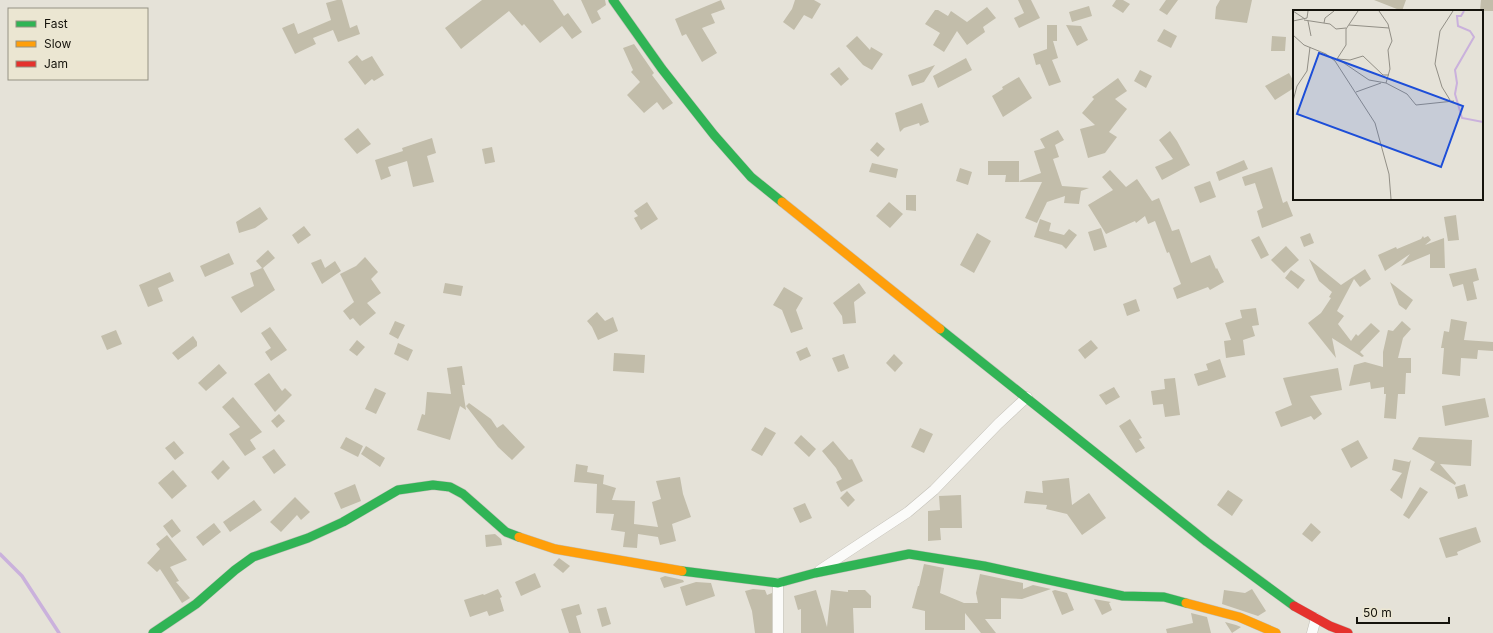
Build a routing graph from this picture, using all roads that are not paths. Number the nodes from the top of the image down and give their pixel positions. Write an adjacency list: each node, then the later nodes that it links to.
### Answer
1 (613, 0): 2 (street)
2 (1027, 397): 3 (street); 5 (street)
3 (815, 573): 4 (street); 8 (street)
4 (778, 584): 6 (street); 7 (street)
5 (1316, 618): 9 (street); 10 (street)
6 (153, 633)
7 (778, 633)
8 (1276, 633)
9 (1312, 633)
10 (1348, 633)

